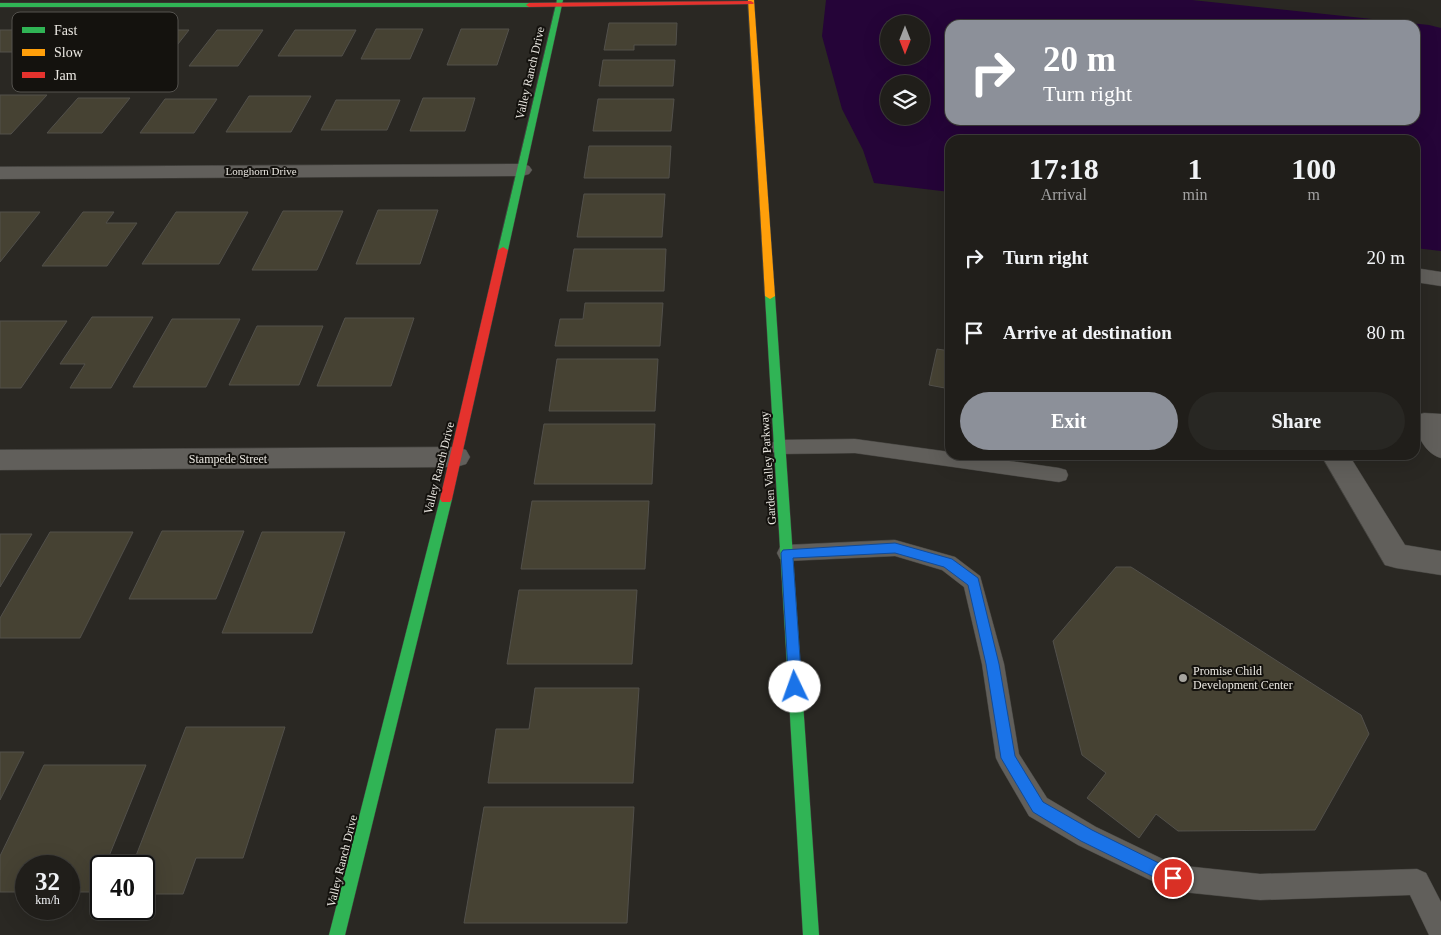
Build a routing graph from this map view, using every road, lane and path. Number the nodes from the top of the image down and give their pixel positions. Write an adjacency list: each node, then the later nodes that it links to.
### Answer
1 (751, 1): 3 (street); 10 (street, Garden Valley Parkway)
2 (209, 2): 3 (street); 4 (street)
3 (560, 2): 5 (street, Valley Ranch Drive)
4 (0, 5)
5 (522, 170): 6 (street, Longhorn Drive); 12 (street, Valley Ranch Drive)
6 (0, 173)
7 (1420, 276): 8 (street)
8 (1441, 279)
9 (1427, 422): 11 (street)
10 (780, 446): 13 (lane); 18 (street, Garden Valley Parkway)
11 (1441, 448)
12 (456, 457): 14 (street, Stampede Street); 21 (street, Valley Ranch Drive)
13 (945, 459)
14 (0, 460)
15 (953, 460): 17 (lane)
16 (1338, 460): 19 (street)
17 (1058, 475)
18 (787, 553): 20 (lane); 22 (street, Garden Valley Parkway)
19 (1441, 563)
20 (1441, 930)
21 (337, 935)
22 (811, 935)

